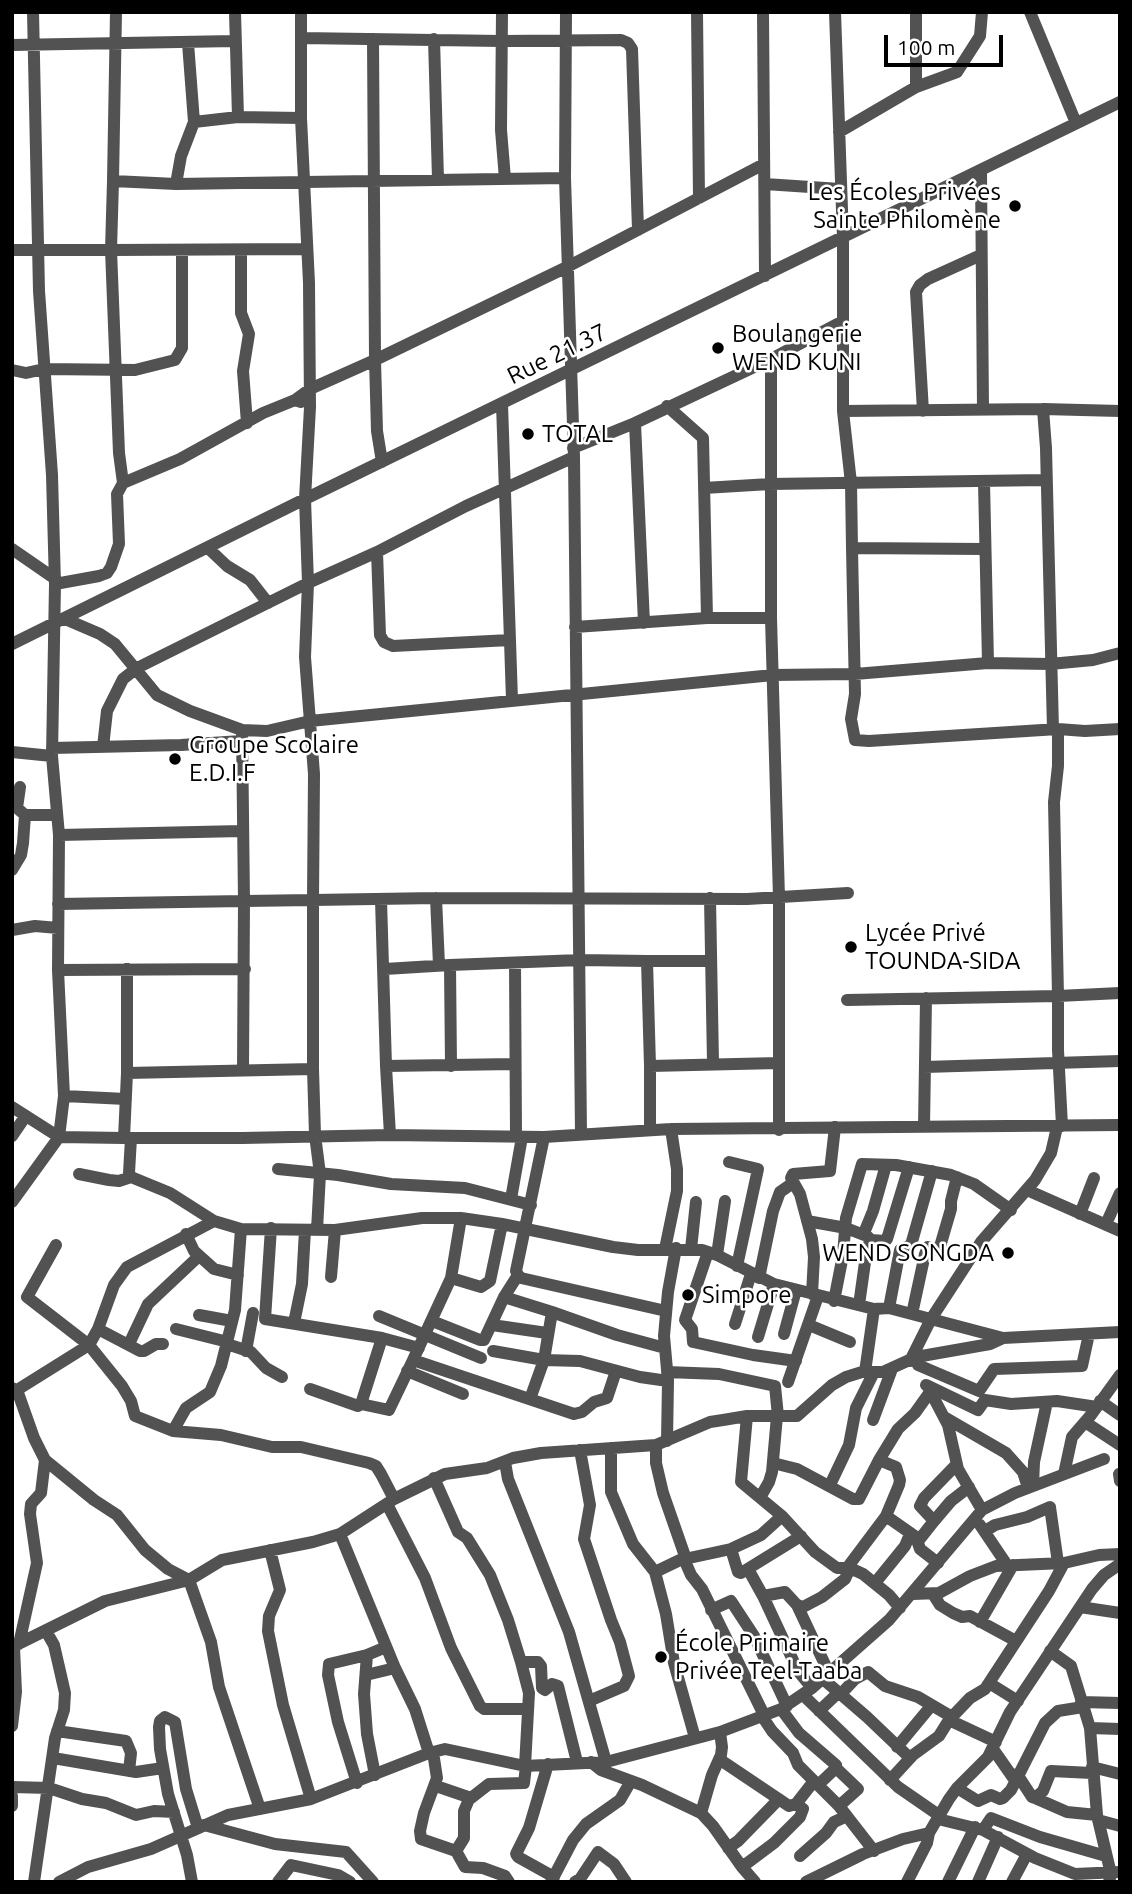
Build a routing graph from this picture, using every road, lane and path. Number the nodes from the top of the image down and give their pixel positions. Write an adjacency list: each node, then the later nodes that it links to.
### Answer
1 (33, 12): 20 (street)
2 (116, 12): 21 (street)
3 (235, 12): 16 (street)
4 (301, 12): 13 (street)
5 (502, 12): 17 (street)
6 (566, 12): 18 (street)
7 (697, 12): 41 (street)
8 (763, 12): 30 (street)
9 (835, 12): 29 (street)
10 (916, 12): 23 (street)
11 (982, 12): 23 (street)
12 (1030, 12): 28 (street)
13 (301, 38): 14 (street); 26 (street)
14 (373, 39): 15 (street); 35 (street)
15 (434, 39): 17 (street); 33 (street)
16 (236, 41): 19 (street); 25 (street)
17 (502, 41): 18 (street); 34 (street)
18 (566, 41): 32 (street); 42 (street)
19 (188, 43): 21 (street); 27 (street)
20 (33, 44): 21 (street); 22 (street); 44 (street)
21 (116, 44): 36 (street)
22 (12, 45)
23 (916, 88): 29 (street)
24 (1120, 102): 28 (street, Rue 21.37)
25 (238, 117): 26 (street); 27 (street)
26 (301, 118): 37 (street)
27 (194, 122): 38 (street)
28 (1076, 123): 31 (street, Rue 21.37)
29 (839, 132): 40 (street)
30 (764, 164): 39 (street); 41 (street)
31 (981, 170): 43 (street, Rue 21.37); 50 (street)
32 (565, 178): 34 (street); 51 (street)
33 (438, 179): 34 (street); 35 (street)
34 (505, 179)
35 (374, 180): 37 (street); 55 (street)
36 (113, 181): 38 (street); 47 (street)
37 (304, 181): 38 (street); 45 (street)
38 (176, 184)
39 (765, 184): 40 (street); 52 (street)
40 (840, 189): 43 (street)
41 (699, 198): 42 (street)
42 (638, 230): 51 (street)
43 (843, 238): 52 (street, Rue 21.37); 53 (street)
44 (38, 249): 46 (street); 47 (street); 57 (street)
45 (307, 249): 49 (street); 60 (street)
46 (12, 250)
47 (111, 250): 48 (street); 56 (street)
48 (182, 250): 49 (street); 56 (street)
49 (241, 250): 70 (street)
50 (981, 255): 66 (street); 68 (street)
51 (567, 267): 55 (street); 59 (street)
52 (765, 276): 59 (street, Rue 21.37)
53 (844, 321): 54 (street); 67 (street)
54 (771, 359): 63 (street); 78 (street)
55 (375, 360): 60 (street); 73 (street)
56 (115, 368): 57 (street); 76 (street)
57 (44, 369): 58 (street); 87 (street)
58 (12, 370)
59 (570, 370): 62 (street, Rue 21.37); 72 (street)
60 (310, 389): 61 (street); 64 (street)
61 (295, 400): 64 (street); 70 (street)
62 (502, 404): 73 (street, Rue 21.37); 79 (street)
63 (667, 406): 71 (street); 80 (street)
64 (310, 407): 81 (street)
65 (1043, 409): 66 (street); 69 (street); 74 (street)
66 (983, 410): 68 (street)
67 (843, 411): 68 (street); 77 (street)
68 (923, 411)
69 (1120, 411)
70 (247, 423): 76 (street)
71 (635, 423): 72 (street); 93 (street)
72 (573, 453): 79 (street); 94 (street)
73 (382, 462): 81 (street, Rue 21.37)
74 (1045, 480): 75 (street); 99 (street)
75 (984, 482): 77 (street); 85 (street)
76 (123, 483): 87 (street)
77 (850, 483): 78 (street); 83 (street)
78 (770, 484): 80 (street); 91 (street)
79 (505, 488): 86 (street); 95 (street)
80 (704, 488): 90 (street)
81 (305, 499): 82 (street, Rue 21.37); 88 (street)
82 (208, 548): 89 (street); 92 (street, Rue 21.37)
83 (852, 548): 85 (street); 101 (street)
84 (12, 549): 87 (street)
85 (984, 549): 98 (street)
86 (377, 552): 88 (street); 95 (street)
87 (54, 581): 92 (street)
88 (308, 583): 89 (street); 105 (street)
89 (268, 603): 100 (street)
90 (707, 618): 91 (street); 93 (street)
91 (771, 618): 102 (street)
92 (60, 622): 96 (street, Rue 21.37); 100 (street); 111 (street)
93 (644, 623): 94 (street)
94 (575, 627): 103 (street)
95 (510, 640): 104 (street)
96 (12, 644)
97 (1120, 653): 99 (street)
98 (988, 663): 99 (street); 101 (street)
99 (1050, 664): 106 (street)
100 (137, 668): 108 (street); 109 (street)
101 (855, 674): 102 (street); 106 (street)
102 (773, 676): 103 (street); 123 (street)
103 (575, 695): 104 (street); 120 (street)
104 (512, 700): 105 (street)
105 (310, 721): 108 (street); 124 (street)
106 (1055, 729): 107 (street); 140 (street)
107 (1120, 729)
108 (242, 735): 109 (street); 115 (street)
109 (103, 747): 111 (street)
110 (12, 752): 111 (street)
111 (52, 752): 114 (street)
112 (20, 787): 113 (street)
113 (25, 815): 114 (street); 117 (street)
114 (57, 815): 116 (street)
115 (242, 831): 116 (street); 126 (street)
116 (59, 835): 127 (street)
117 (17, 843): 118 (street)
118 (12, 870)
119 (848, 893): 123 (street)
120 (578, 897): 121 (street); 122 (street); 130 (street)
121 (436, 898): 125 (street); 134 (street)
122 (710, 898): 123 (street); 132 (street)
123 (779, 898): 145 (street)
124 (313, 900): 125 (street); 126 (street); 152 (street)
125 (381, 900): 137 (street)
126 (244, 901): 127 (street); 136 (street)
127 (58, 904): 128 (street)
128 (58, 928): 129 (street); 138 (street)
129 (12, 930)
130 (580, 960): 131 (street); 133 (street); 166 (street)
131 (647, 961): 132 (street); 150 (street)
132 (711, 961): 144 (street)
133 (516, 964): 134 (street); 147 (street)
134 (445, 965): 137 (street); 149 (street)
135 (127, 969): 136 (street); 138 (street); 154 (street)
136 (244, 969): 153 (street)
137 (385, 969): 148 (street)
138 (58, 971): 155 (street)
139 (1120, 993): 140 (street)
140 (1058, 996): 141 (street); 146 (street)
141 (926, 998): 142 (street); 151 (street)
142 (848, 999)
143 (1120, 1061): 146 (street)
144 (713, 1063): 145 (street); 150 (street)
145 (779, 1063): 164 (street)
146 (1059, 1063): 151 (street); 160 (street)
147 (514, 1064): 149 (street); 170 (street)
148 (386, 1066): 149 (street); 168 (street)
149 (451, 1066)
150 (650, 1066): 165 (street)
151 (925, 1067): 162 (street)
152 (313, 1069): 153 (street); 167 (street)
153 (243, 1070): 154 (street)
154 (127, 1073): 156 (street)
155 (64, 1096): 156 (street); 171 (street)
156 (126, 1099): 173 (street)
157 (12, 1107): 158 (street)
158 (24, 1117): 169 (street); 171 (street)
159 (1120, 1125): 160 (street)
160 (1060, 1126): 162 (street); 185 (street)
161 (835, 1127): 162 (street); 164 (street); 184 (street)
162 (924, 1127)
163 (671, 1129): 164 (street); 165 (street); 209 (street)
164 (779, 1129)
165 (650, 1130): 166 (street)
166 (581, 1134): 172 (street)
167 (315, 1135): 168 (street); 173 (street); 180 (street)
168 (390, 1135): 170 (street)
169 (12, 1136)
170 (519, 1136): 172 (street); 187 (street)
171 (59, 1137): 173 (street); 189 (street)
172 (544, 1137): 191 (street)
173 (128, 1138): 181 (street)
174 (729, 1162): 213 (street)
175 (886, 1165): 176 (street); 200 (street); 207 (street)
176 (909, 1167): 178 (street); 207 (street)
177 (278, 1169): 180 (street)
178 (932, 1171): 182 (street); 225 (street)
179 (79, 1174): 181 (street)
180 (320, 1174): 187 (street); 203 (street)
181 (131, 1177): 195 (street)
182 (957, 1177): 192 (street); 230 (street)
183 (1094, 1178): 193 (street)
184 (793, 1183): 196 (street); 216 (street)
185 (1027, 1190): 192 (street); 193 (street)
186 (1120, 1193): 198 (street)
187 (511, 1199): 191 (street)
188 (725, 1201): 211 (street)
189 (12, 1202)
190 (696, 1202): 210 (street)
191 (531, 1205): 202 (street)
192 (1011, 1210): 233 (street)
193 (1080, 1214): 198 (street)
194 (461, 1218): 197 (street); 204 (street); 218 (street)
195 (214, 1221): 201 (street); 206 (street)
196 (807, 1221): 200 (street); 221 (street)
197 (502, 1224): 202 (street); 218 (street)
198 (1105, 1224): 205 (street)
199 (271, 1228): 201 (street); 203 (street); 236 (street)
200 (846, 1228): 207 (street); 223 (street)
201 (241, 1229): 214 (street)
202 (526, 1229): 209 (street); 215 (street)
203 (311, 1230): 204 (street); 236 (street)
204 (335, 1230): 217 (street)
205 (1120, 1231)
206 (186, 1234): 212 (street); 240 (street)
207 (867, 1238): 224 (street)
208 (56, 1245): 254 (street)
209 (671, 1249): 210 (street); 227 (street)
210 (691, 1249): 211 (street)
211 (713, 1254): 213 (street); 259 (street)
212 (198, 1256): 214 (street); 252 (street)
213 (737, 1266): 216 (street)
214 (238, 1275): 234 (street)
215 (518, 1275): 222 (street); 227 (street)
216 (755, 1276): 219 (street); 237 (street)
217 (331, 1277)
218 (451, 1278): 235 (street)
219 (774, 1284): 220 (street); 247 (street)
220 (796, 1290): 221 (street); 244 (street)
221 (815, 1295): 223 (street); 239 (street)
222 (504, 1297): 228 (street); 238 (street)
223 (834, 1301): 224 (street)
224 (859, 1305): 226 (street)
225 (889, 1308): 226 (street); 230 (street)
226 (874, 1309): 263 (street)
227 (666, 1311): 255 (street)
228 (552, 1312): 243 (street); 255 (street)
229 (253, 1313): 256 (street)
230 (912, 1314): 233 (street)
231 (199, 1315): 234 (street)
232 (379, 1316): 246 (street)
233 (931, 1319): 249 (street); 260 (street)
234 (232, 1321): 251 (street)
235 (432, 1321): 238 (street); 246 (street)
236 (294, 1322): 248 (street)
237 (736, 1324)
238 (492, 1325): 243 (street)
239 (809, 1325): 250 (street); 259 (street)
240 (98, 1329): 252 (street); 254 (street)
241 (176, 1329): 251 (street)
242 (1120, 1332): 245 (street)
243 (547, 1333): 258 (street)
244 (784, 1334)
245 (1089, 1334): 249 (street); 260 (street)
246 (425, 1335): 257 (street); 258 (street)
247 (758, 1337)
248 (382, 1338): 257 (street); 274 (street)
249 (1003, 1338): 260 (street)
250 (850, 1342)
251 (227, 1343): 256 (street); 282 (street)
252 (129, 1344): 253 (street)
253 (163, 1344)
254 (89, 1345): 269 (street); 282 (street)
255 (665, 1348): 265 (street)
256 (246, 1351): 264 (street)
257 (413, 1360): 271 (street); 272 (street); 274 (street)
258 (544, 1360): 262 (street); 272 (street)
259 (796, 1361): 267 (street)
260 (915, 1361): 261 (street); 268 (street)
261 (892, 1369): 263 (street); 280 (street)
262 (616, 1371): 265 (street); 272 (street)
263 (869, 1372): 278 (street); 296 (street)
264 (282, 1377)
265 (668, 1377): 278 (street); 283 (street)
266 (1118, 1380): 275 (street)
267 (788, 1382)
268 (928, 1388): 273 (street); 279 (street); 289 (street)
269 (15, 1389): 288 (street)
270 (310, 1389): 274 (street)
271 (463, 1394)
272 (530, 1399)
273 (1047, 1402): 275 (street); 298 (street)
274 (361, 1404)
275 (1099, 1404): 276 (street); 281 (street)
276 (1120, 1415)
277 (747, 1416): 278 (street); 283 (street); 299 (street)
278 (778, 1416): 291 (street)
279 (944, 1417): 292 (street); 298 (street)
280 (873, 1420)
281 (1085, 1422): 284 (street); 293 (street)
282 (173, 1431): 300 (street)
283 (661, 1443): 285 (street); 313 (street)
284 (1120, 1445)
285 (611, 1448): 286 (street); 320 (street)
286 (580, 1450): 290 (street); 346 (street)
287 (1104, 1459): 293 (street)
288 (44, 1460): 321 (street); 334 (street)
289 (879, 1460): 296 (street); 304 (street)
290 (505, 1462): 294 (street); 346 (street)
291 (773, 1463): 296 (street); 299 (street)
292 (957, 1464): 297 (street); 305 (street)
293 (1064, 1474): 295 (street)
294 (434, 1478): 300 (street); 338 (street)
295 (1046, 1482): 298 (street); 301 (street)
296 (830, 1485)
297 (969, 1487): 302 (street); 305 (street)
298 (1030, 1487): 302 (street)
299 (761, 1496): 303 (street)
300 (391, 1502): 307 (street); 349 (street)
301 (1050, 1507): 306 (street); 315 (street)
302 (978, 1513): 306 (street); 314 (street)
303 (782, 1516): 308 (street); 310 (street)
304 (886, 1516): 309 (street); 317 (street)
305 (934, 1521): 309 (street)
306 (985, 1531): 316 (street)
307 (340, 1534): 311 (street); 335 (street)
308 (801, 1536): 317 (street); 318 (street)
309 (914, 1537): 314 (street); 322 (street)
310 (731, 1549): 313 (street); 318 (street)
311 (270, 1550): 321 (street); 395 (street)
312 (1120, 1554): 315 (street)
313 (685, 1559): 320 (street); 329 (street)
314 (938, 1563): 323 (street)
315 (1061, 1563): 316 (street); 333 (street)
316 (1010, 1565): 324 (street); 331 (street)
317 (849, 1568): 322 (street); 326 (street)
318 (748, 1569): 325 (street)
319 (1117, 1571): 327 (street)
320 (654, 1572): 363 (street)
321 (189, 1580): 332 (street); 398 (street)
322 (875, 1583): 328 (street)
323 (913, 1594): 324 (street); 328 (street)
324 (933, 1594): 331 (street)
325 (763, 1596): 326 (street); 344 (street)
326 (797, 1605): 341 (street)
327 (1080, 1607): 330 (street); 336 (street)
328 (901, 1608): 341 (street)
329 (711, 1610): 352 (street); 355 (street)
330 (1120, 1613)
331 (980, 1622): 333 (street)
332 (46, 1631): 334 (street); 360 (street)
333 (1016, 1641): 342 (street)
334 (15, 1646): 353 (street)
335 (386, 1647): 337 (street); 339 (street)
336 (1050, 1651): 347 (street); 350 (street)
337 (367, 1655): 340 (street); 385 (street)
338 (522, 1662): 343 (street); 349 (street)
339 (395, 1668): 340 (street); 367 (street)
340 (366, 1675): 381 (street)
341 (826, 1676): 344 (street); 345 (street)
342 (989, 1683): 347 (street); 356 (street)
343 (547, 1689): 349 (street); 371 (street)
344 (808, 1691): 352 (street); 354 (street)
345 (839, 1694): 351 (street); 354 (street); 366 (street)
346 (589, 1701): 373 (street)
347 (1018, 1701): 364 (street)
348 (1120, 1703): 350 (street)
349 (528, 1704): 375 (street)
350 (1082, 1704): 358 (street); 382 (street)
351 (931, 1706): 356 (street); 362 (street)
352 (784, 1707): 355 (street); 377 (street)
353 (13, 1709): 357 (street)
354 (819, 1711): 383 (street)
355 (763, 1716): 361 (street); 386 (street)
356 (951, 1719): 364 (street); 365 (street)
357 (12, 1726)
358 (1090, 1728): 359 (street); 378 (street)
359 (1120, 1729)
360 (58, 1731): 368 (street); 379 (street)
361 (720, 1732): 363 (street); 370 (street)
362 (907, 1736): 365 (street); 366 (street)
363 (695, 1738): 373 (street)
364 (994, 1745): 382 (street); 390 (street)
365 (923, 1746): 369 (street)
366 (897, 1747): 369 (street)
367 (431, 1752): 375 (street); 381 (street); 387 (street)
368 (53, 1758): 379 (street); 389 (street)
369 (910, 1758): 383 (street)
370 (719, 1759): 394 (street); 401 (street)
371 (577, 1762): 372 (street); 374 (street)
372 (591, 1762): 373 (street); 384 (street)
373 (606, 1762)
374 (548, 1765): 375 (street); 419 (street)
375 (525, 1766): 392 (street)
376 (163, 1768): 379 (street); 400 (street); 404 (street)
377 (836, 1768): 386 (street); 399 (street)
378 (1092, 1770): 380 (street); 393 (street); 403 (street)
379 (129, 1771)
380 (1120, 1774)
381 (375, 1775): 385 (street)
382 (1016, 1776): 390 (street); 393 (street)
383 (890, 1780): 402 (street)
384 (631, 1781): 401 (street); 419 (street)
385 (357, 1783): 395 (street)
386 (816, 1783): 396 (street); 399 (street)
387 (436, 1786): 392 (street); 411 (street)
388 (12, 1787): 389 (street)
389 (49, 1788): 400 (street); 421 (street)
390 (957, 1788): 402 (street)
391 (12, 1796): 397 (street)
392 (470, 1797): 411 (street)
393 (1035, 1798): 403 (street)
394 (779, 1799): 396 (street); 410 (street)
395 (311, 1800): 398 (street)
396 (796, 1804): 416 (street)
397 (12, 1806)
398 (260, 1810): 404 (street)
399 (843, 1811): 412 (street); 414 (street)
400 (174, 1812): 408 (street)
401 (701, 1813): 410 (street)
402 (939, 1817): 406 (street); 407 (street)
403 (1097, 1818): 405 (street); 415 (street)
404 (201, 1826): 408 (street); 426 (street)
405 (1120, 1826)
406 (979, 1828): 409 (street); 415 (street); 432 (street)
407 (929, 1833): 412 (street); 431 (street)
408 (180, 1835): 422 (street); 423 (street)
409 (998, 1837): 413 (street); 433 (street)
410 (728, 1848): 416 (street)
411 (456, 1851): 427 (street)
412 (874, 1851): 420 (street)
413 (1027, 1854): 418 (street); 434 (street)
414 (800, 1856)
415 (1106, 1856): 417 (street)
416 (742, 1867): 430 (street)
417 (1113, 1876): 418 (street)
418 (1067, 1877)
419 (552, 1879)
420 (812, 1881)
421 (34, 1882)
422 (59, 1882)
423 (192, 1882)
424 (278, 1882): 425 (street)
425 (350, 1882)
426 (373, 1882)
427 (509, 1882)
428 (575, 1882): 429 (street)
429 (626, 1882)
430 (755, 1882)
431 (907, 1882)
432 (948, 1882)
433 (978, 1882)
434 (1012, 1882)

